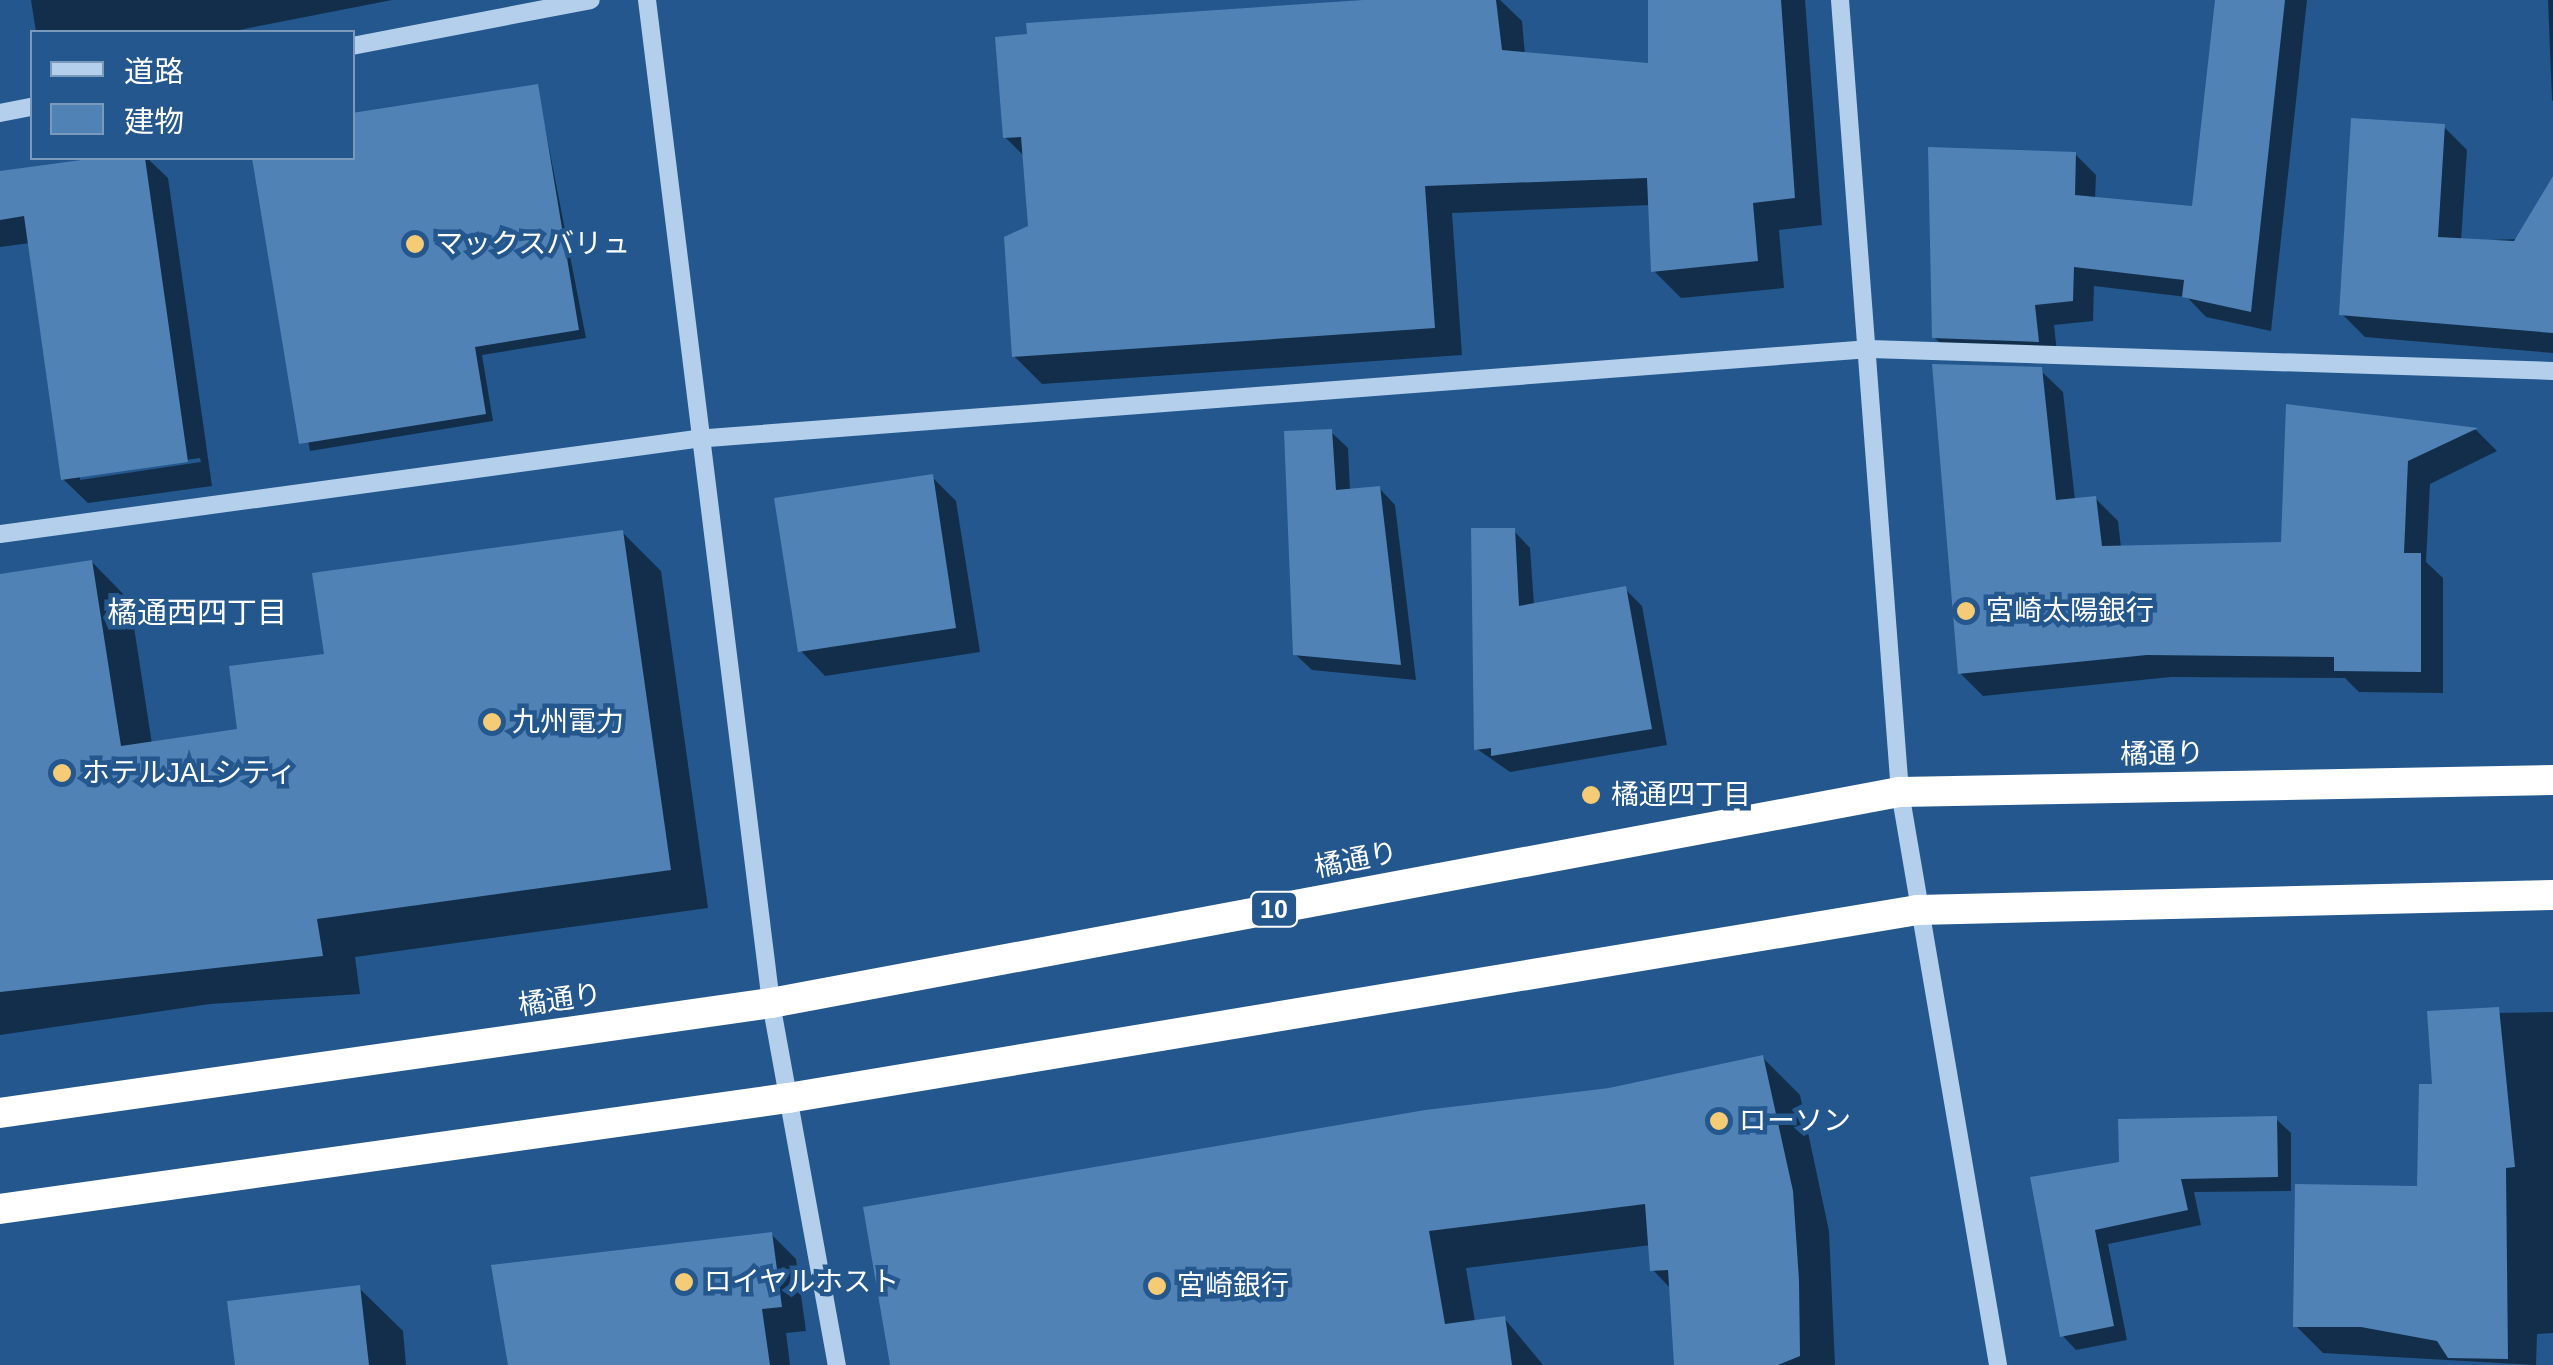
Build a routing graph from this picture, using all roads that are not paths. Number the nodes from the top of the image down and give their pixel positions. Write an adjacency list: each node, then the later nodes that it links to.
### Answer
1 (591, 0): 4 (street)
2 (647, 0): 9 (street)
3 (1840, 0): 7 (street)
4 (355, 45)
5 (30, 107): 6 (street)
6 (0, 113)
7 (1870, 349): 8 (street); 9 (street); 12 (street)
8 (2553, 371)
9 (695, 439): 10 (street); 15 (street)
10 (0, 534)
11 (2553, 780): 12 (highway, 橘通り / 10)
12 (1900, 792): 14 (street); 15 (highway, 橘通り / 10)
13 (2553, 895): 14 (highway)
14 (1917, 910): 16 (highway); 20 (street)
15 (771, 1003): 16 (street); 17 (highway, 橘通り / 10)
16 (788, 1098): 18 (highway); 19 (street)
17 (0, 1113)
18 (0, 1209)
19 (837, 1365)
20 (1998, 1365)

